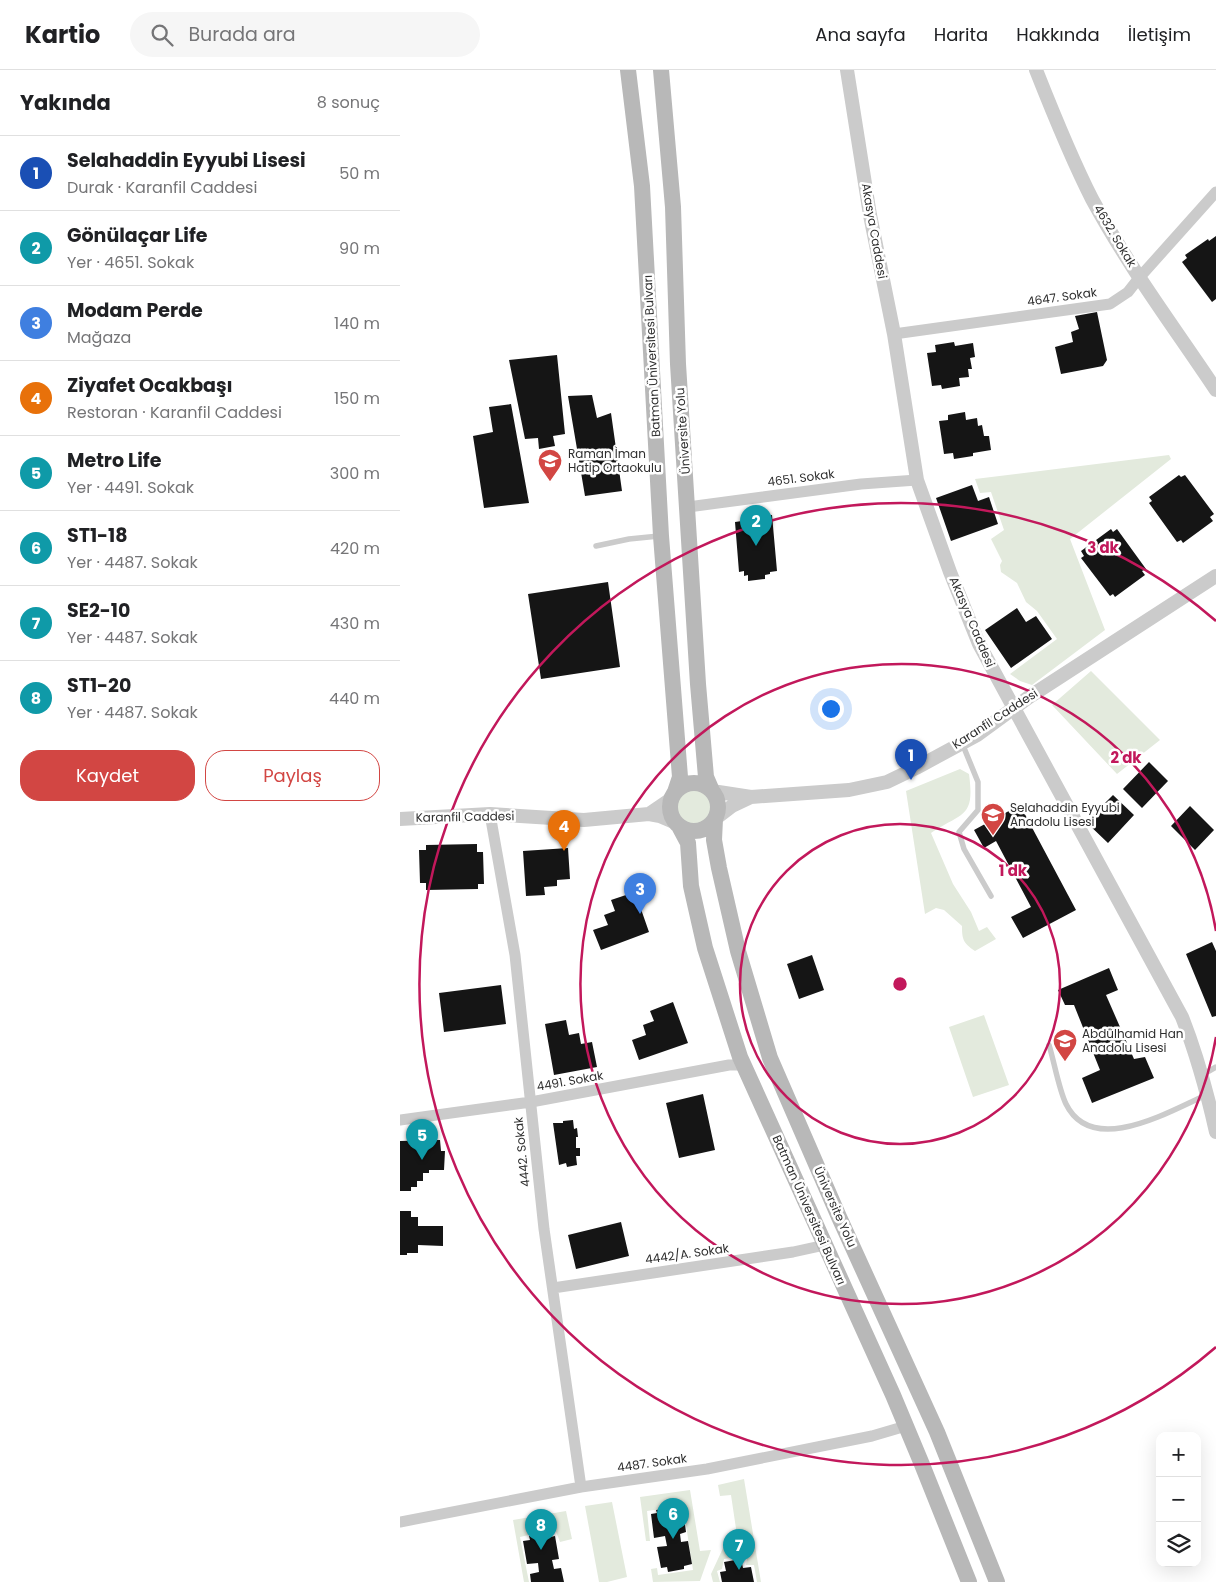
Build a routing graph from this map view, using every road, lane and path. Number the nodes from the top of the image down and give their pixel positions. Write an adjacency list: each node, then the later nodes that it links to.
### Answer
1 (628, 70): 11 (main road, Batman Üniversitesi Bulvarı)
2 (660, 70): 10 (main road, Üniversite Yolu)
3 (847, 70): 7 (street, Akasya Caddesi)
4 (1036, 70): 6 (street, 4632. Sokak)
5 (1216, 192): 6 (street, 4647. Sokak)
6 (1139, 278): 7 (street, 4647. Sokak); 8 (street, 4632. Sokak)
7 (894, 334): 9 (street, Akasya Caddesi)
8 (1216, 390)
9 (918, 480): 10 (street, 4651. Sokak); 14 (street, Akasya Caddesi)
10 (688, 507): 16 (main road, Üniversite Yolu)
11 (661, 536): 12 (lane); 17 (main road, Batman Üniversitesi Bulvarı)
12 (596, 546)
13 (1216, 576): 14 (street, Karanfil Caddesi)
14 (1013, 709): 15 (street, Karanfil Caddesi); 28 (street, Akasya Caddesi)
15 (962, 743): 18 (street, Karanfil Caddesi); 24 (lane)
16 (712, 791): 17 (main road); 18 (street); 22 (main road)
17 (673, 795): 20 (street); 23 (main road)
18 (751, 797): 22 (street)
19 (490, 814): 20 (street, Karanfil Caddesi); 21 (street, Karanfil Caddesi); 30 (street, 4442. Sokak)
20 (650, 814): 23 (street)
21 (400, 819)
22 (715, 819): 23 (main road); 39 (main road, Üniversite Yolu)
23 (677, 825): 26 (main road, Batman Üniversitesi Bulvarı)
24 (992, 896)
25 (1049, 1045): 29 (lane)
26 (744, 1065): 30 (street, 4491. Sokak); 33 (main road, Batman Üniversitesi Bulvarı)
27 (1216, 1067): 28 (lane)
28 (1202, 1075): 29 (street, Akasya Caddesi)
29 (1208, 1094): 32 (street, Akasya Caddesi)
30 (531, 1102): 31 (street, 4491. Sokak); 34 (street, 4442. Sokak)
31 (400, 1120)
32 (1216, 1132)
33 (824, 1245): 34 (street, 4442/A. Sokak); 35 (main road, Batman Üniversitesi Bulvarı)
34 (553, 1288): 36 (street, 4442. Sokak)
35 (906, 1426): 36 (street, 4487. Sokak); 38 (main road, Batman Üniversitesi Bulvarı)
36 (581, 1486): 37 (street, 4487. Sokak)
37 (400, 1522)
38 (969, 1582)
39 (997, 1582)

